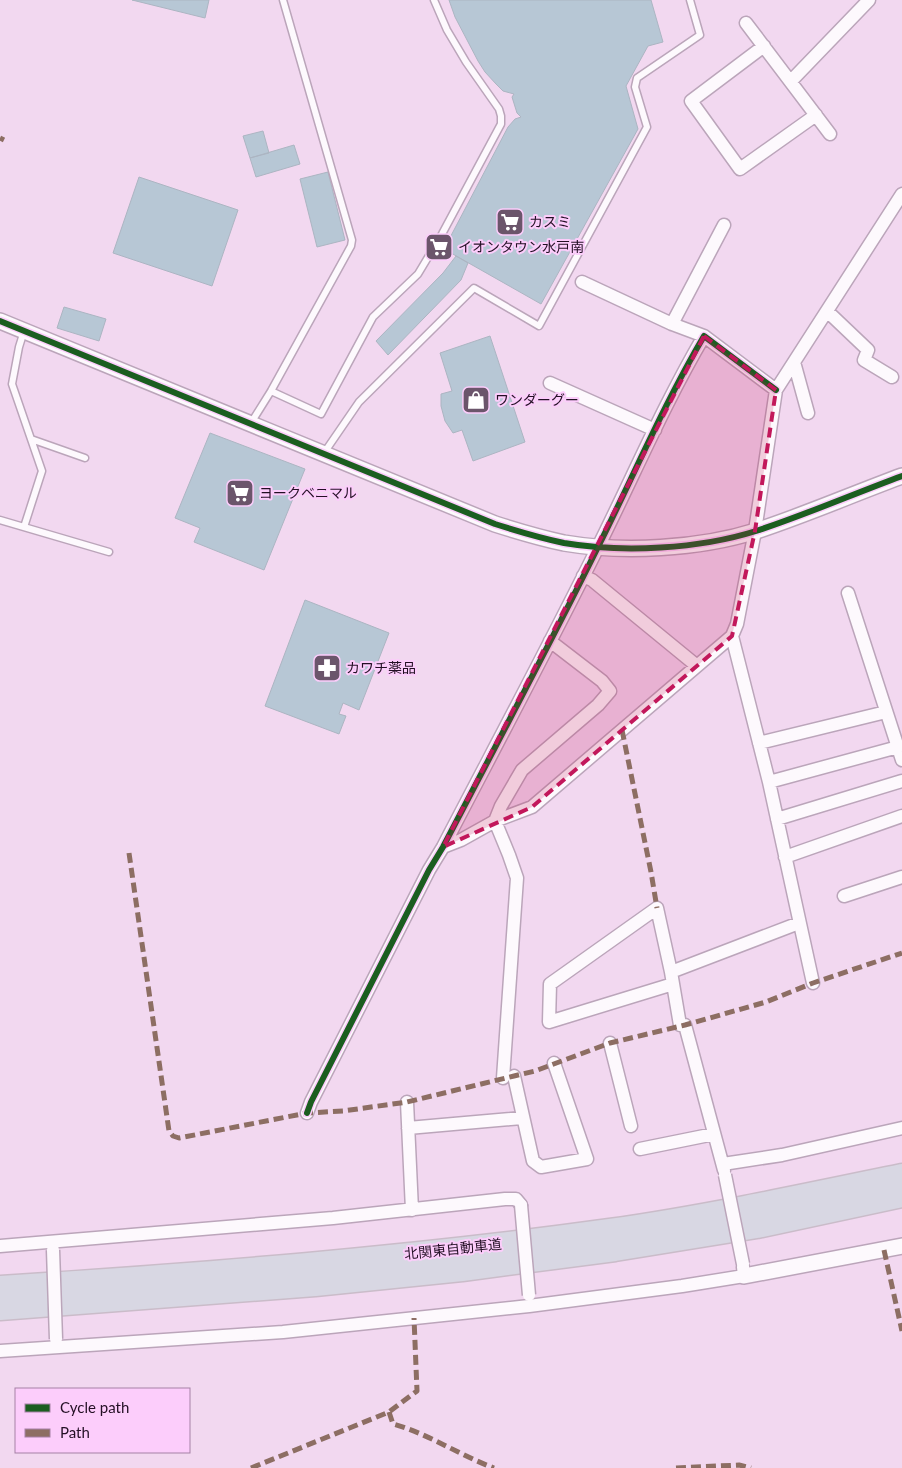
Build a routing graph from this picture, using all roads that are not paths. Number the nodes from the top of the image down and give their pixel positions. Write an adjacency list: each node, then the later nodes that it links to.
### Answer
1 (283, 0): 22 (lane)
2 (434, 0): 22 (lane)
3 (690, 0): 27 (lane)
4 (869, 0): 7 (street)
5 (746, 23): 6 (street)
6 (764, 46): 7 (street); 8 (street)
7 (791, 81): 8 (street)
8 (816, 115): 9 (street)
9 (830, 134)
10 (902, 194): 13 (street)
11 (724, 225): 15 (street)
12 (582, 282): 15 (street)
13 (827, 311): 18 (street); 19 (street)
14 (0, 321): 16 (street)
15 (672, 324): 17 (street)
16 (24, 331): 24 (street); 26 (lane)
17 (704, 336): 21 (street); 25 (street)
18 (794, 362): 21 (street); 23 (street)
19 (892, 377)
20 (550, 383): 25 (street)
21 (776, 390): 32 (street)
22 (271, 391): 24 (lane)
23 (808, 413)
24 (251, 424): 27 (street)
25 (655, 430): 33 (street)
26 (31, 439): 28 (lane); 31 (lane)
27 (324, 454): 33 (street)
28 (85, 458)
29 (902, 476): 32 (street)
30 (0, 520): 31 (lane)
31 (24, 527): 34 (lane)
32 (755, 531): 33 (street); 37 (street)
33 (598, 547): 35 (street)
34 (109, 552)
35 (583, 576): 38 (street); 39 (street)
36 (848, 593): 40 (street)
37 (732, 636): 39 (street); 41 (street)
38 (550, 641): 48 (street); 49 (street)
39 (697, 666): 48 (street)
40 (886, 712): 41 (street); 42 (street)
41 (759, 744): 45 (street)
42 (898, 747): 43 (street); 45 (street)
43 (902, 760)
44 (902, 780): 47 (street)
45 (769, 782): 47 (street)
46 (902, 816): 50 (street)
47 (777, 819): 50 (street)
48 (495, 821): 49 (street); 60 (street)
49 (443, 847): 59 (street)
50 (785, 857): 53 (street)
51 (902, 877): 52 (street)
52 (844, 896)
53 (799, 923): 54 (street); 55 (street)
54 (672, 978): 54 (street); 64 (street)
55 (813, 983)
56 (610, 1043): 61 (street)
57 (554, 1063): 60 (street)
58 (407, 1102): 62 (street)
59 (307, 1113)
60 (522, 1118): 62 (street)
61 (631, 1126)
62 (408, 1128): 69 (street)
63 (902, 1128): 66 (street)
64 (714, 1134): 65 (street); 66 (street)
65 (640, 1149)
66 (724, 1170): 73 (street, bridge)
67 (902, 1175): 74 (highway, 北関東自動車道)
68 (902, 1196): 76 (highway, 北関東自動車道)
69 (412, 1210): 71 (street); 75 (street, bridge)
70 (0, 1246): 71 (street)
71 (53, 1246): 77 (street, bridge)
72 (902, 1246): 73 (street)
73 (744, 1270): 75 (street)
74 (0, 1287)
75 (529, 1301): 77 (street)
76 (0, 1309)
77 (57, 1343): 78 (street)
78 (0, 1351)

